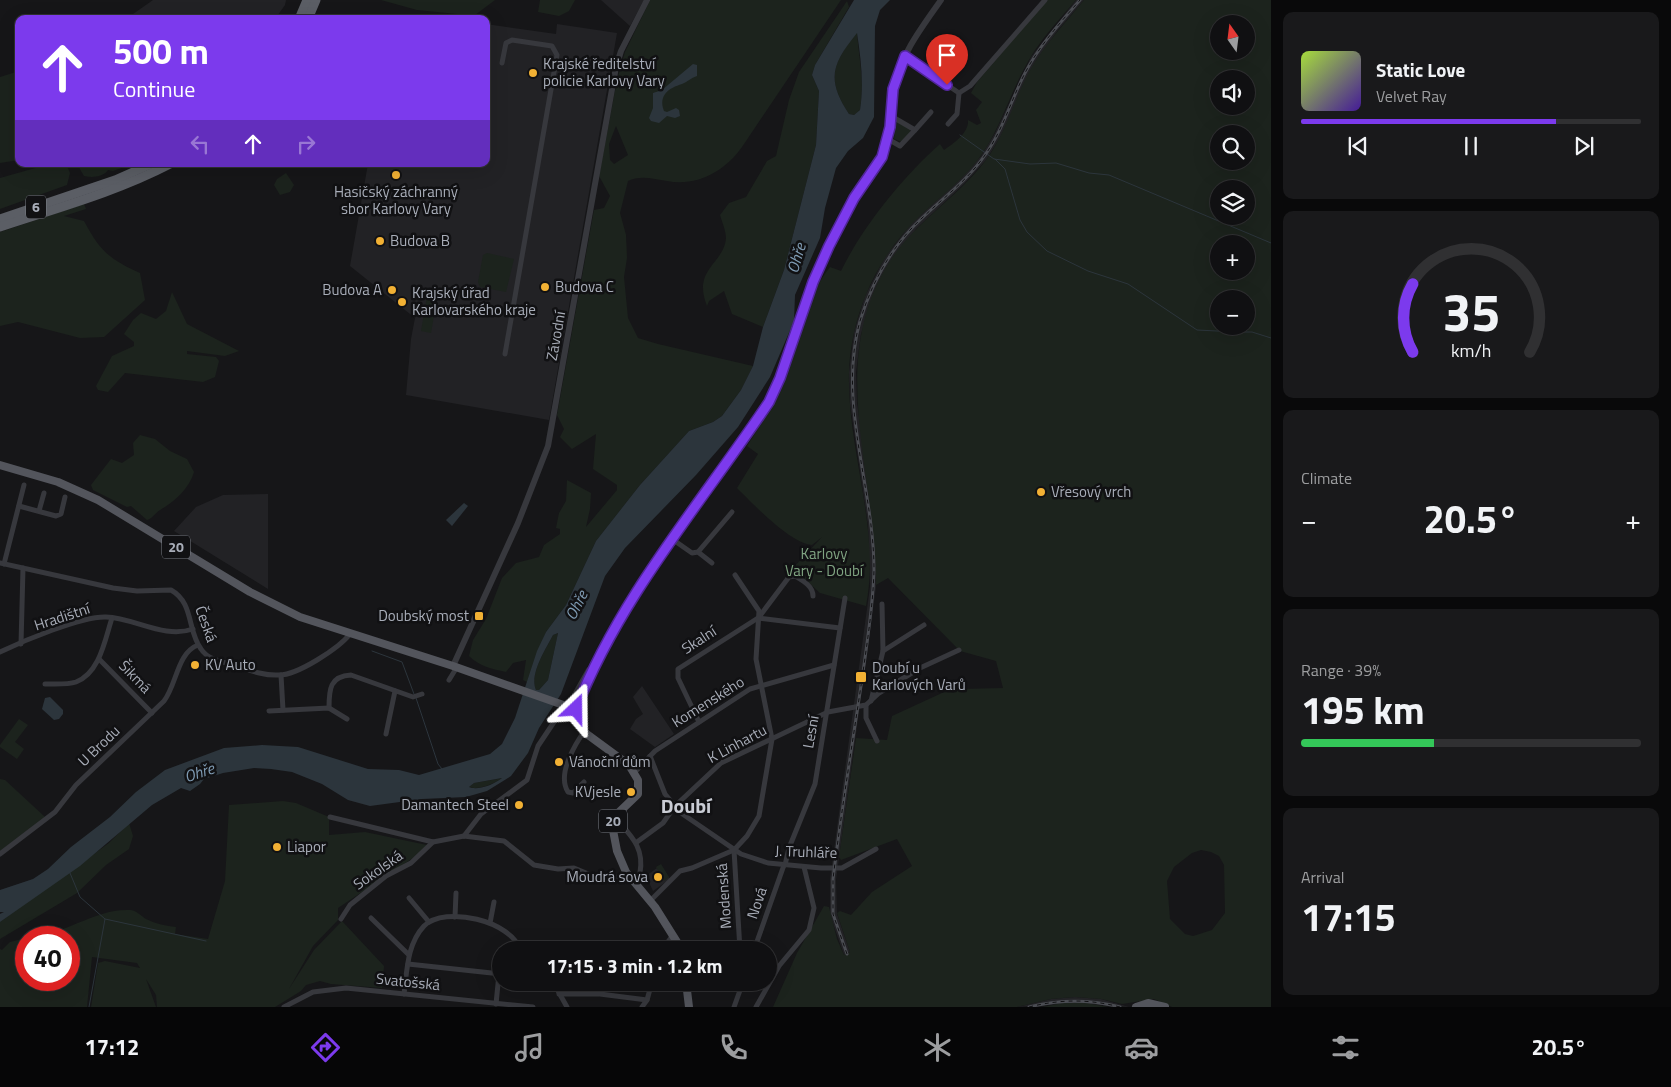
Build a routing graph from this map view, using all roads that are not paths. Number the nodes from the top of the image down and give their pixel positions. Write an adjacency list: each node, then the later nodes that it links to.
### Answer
1 (307, 0): 6 (highway)
2 (316, 0): 7 (highway)
3 (647, 0): 52 (street, Závodní)
4 (940, 0): 8 (street)
5 (1045, 0): 10 (street)
6 (301, 15)
7 (310, 15)
8 (905, 56): 10 (street); 12 (street)
9 (502, 62): 22 (street)
10 (959, 93): 13 (street)
11 (931, 112): 14 (street)
12 (891, 116): 14 (street); 15 (street)
13 (948, 124)
14 (916, 130): 15 (street)
15 (888, 139): 30 (street)
16 (145, 167): 18 (highway, 6)
17 (164, 167): 18 (highway, 6)
18 (93, 192): 19 (highway, 6)
19 (73, 198): 20 (highway, 6); 21 (highway, 6)
20 (0, 219)
21 (0, 227)
22 (505, 354)
23 (0, 465): 44 (main road, 20)
24 (24, 485): 27 (street)
25 (44, 493): 28 (street)
26 (65, 498): 28 (street)
27 (19, 506): 28 (street); 32 (street)
28 (39, 511)
29 (732, 512): 31 (street)
30 (672, 539): 31 (street); 61 (street)
31 (698, 552): 33 (street)
32 (2, 563): 34 (street, Česká)
33 (712, 564)
34 (23, 568): 43 (street, Česká); 45 (street)
35 (735, 575): 40 (street)
36 (813, 596): 40 (street)
37 (845, 598): 42 (street, Lesní)
38 (882, 604): 48 (street)
39 (112, 618): 43 (street, Hradištní); 45 (street, Hradištní); 50 (street, Šikmá)
40 (758, 618): 42 (street); 56 (street); 67 (street, Skalní)
41 (924, 625): 48 (street)
42 (840, 628): 51 (street, Lesní)
43 (193, 629): 46 (street, Česká)
44 (350, 634): 52 (main road, 20); 53 (street)
45 (21, 644): 49 (street, Hradištní)
46 (198, 645): 53 (street, Česká); 65 (street, U Brodu)
47 (959, 650): 59 (street, K Linhartu)
48 (882, 651): 59 (street)
49 (0, 652)
50 (99, 659): 55 (street, Šikmá); 65 (street, Šikmá)
51 (834, 665): 56 (street, Komenského); 64 (street, Lesní)
52 (455, 667): 54 (street); 61 (main road, 20)
53 (281, 676): 62 (street)
54 (449, 680)
55 (44, 684)
56 (760, 685): 67 (street, Komenského); 70 (street)
57 (395, 691): 58 (street); 60 (street); 68 (street)
58 (422, 694)
59 (868, 704): 64 (street, K Linhartu); 71 (street)
60 (329, 708): 62 (street); 66 (street)
61 (568, 709): 69 (main road); 69 (main road); 78 (street)
62 (283, 710): 63 (street)
63 (269, 711)
64 (828, 712): 70 (street, K Linhartu); 84 (street, Lesní)
65 (152, 713): 83 (street, U Brodu)
66 (347, 719)
67 (699, 722): 72 (street, Komenského)
68 (386, 734)
69 (583, 734): 73 (main road); 74 (street)
70 (772, 739): 75 (street, K Linhartu); 82 (street)
71 (877, 741)
72 (650, 756): 73 (street, Komenského); 75 (street, Modenská)
73 (633, 771): 86 (main road, 20)
74 (584, 782)
75 (675, 806): 80 (street, K Linhartu); 82 (street, Modenská)
76 (330, 817): 79 (street, Sokolská)
77 (620, 824): 80 (street)
78 (464, 836): 79 (street, Sokolská); 86 (street, Sokolská)
79 (433, 842): 94 (street, Sokolská)
80 (637, 842): 87 (street)
81 (876, 849): 85 (street, J. Truhláře)
82 (734, 850): 84 (street, J. Truhláře); 90 (street); 101 (street, Modenská)
83 (0, 854)
84 (785, 865): 85 (street, J. Truhláře); 102 (street, Nová)
85 (804, 867): 124 (street)
86 (626, 872): 87 (main road, 20)
87 (633, 880): 90 (main road, 20)
88 (456, 893): 92 (street)
89 (409, 898): 95 (street)
90 (650, 900): 97 (main road, 20)
91 (494, 902): 96 (street)
92 (455, 917): 95 (street); 96 (street)
93 (372, 918): 103 (street)
94 (341, 919)
95 (429, 922): 103 (street)
96 (490, 923): 98 (street)
97 (673, 935): 99 (street); 100 (main road, 20)
98 (517, 941)
99 (669, 941)
100 (677, 941)
101 (739, 941)
102 (757, 941)
103 (409, 955): 104 (street)
104 (408, 964): 105 (street); 111 (street)
105 (492, 973)
106 (498, 991): 115 (street)
107 (558, 991): 112 (street)
108 (650, 991): 114 (street)
109 (687, 991): 122 (main road)
110 (740, 991): 123 (street)
111 (404, 994): 113 (street, Svatošská); 115 (street, Svatošská)
112 (559, 994): 114 (street); 119 (street)
113 (299, 999): 116 (street); 117 (street, Svatošská)
114 (647, 1000): 120 (street); 121 (street)
115 (496, 1004): 118 (street, Svatošská)
116 (302, 1006)
117 (284, 1007)
118 (533, 1007)
119 (567, 1007)
120 (642, 1007)
121 (646, 1007)
122 (689, 1007)
123 (734, 1007)
124 (756, 1007)
125 (1136, 1007): 126 (main road)
126 (1165, 1007)

